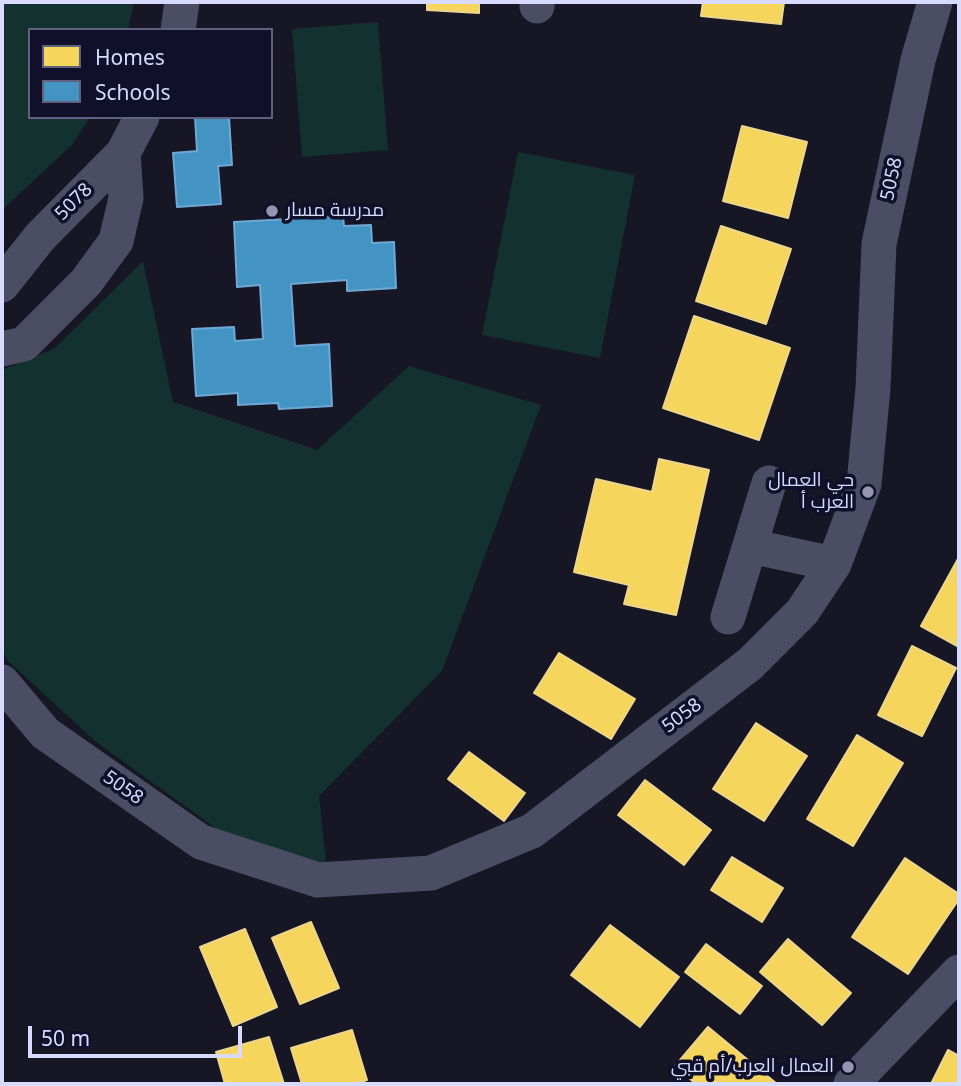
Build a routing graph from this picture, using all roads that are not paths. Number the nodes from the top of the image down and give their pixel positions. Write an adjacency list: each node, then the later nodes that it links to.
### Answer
1 (182, 2): 3 (street)
2 (935, 2): 10 (street, 5058)
3 (178, 28)
4 (141, 119): 5 (street, 5078)
5 (123, 153): 6 (street, 5078); 7 (street)
6 (2, 285)
7 (2, 349)
8 (769, 483): 9 (street)
9 (750, 546): 10 (street); 11 (street)
10 (834, 564): 12 (street, 5058)
11 (728, 617)
12 (2, 682)
13 (959, 972): 14 (street)
14 (851, 1084)

